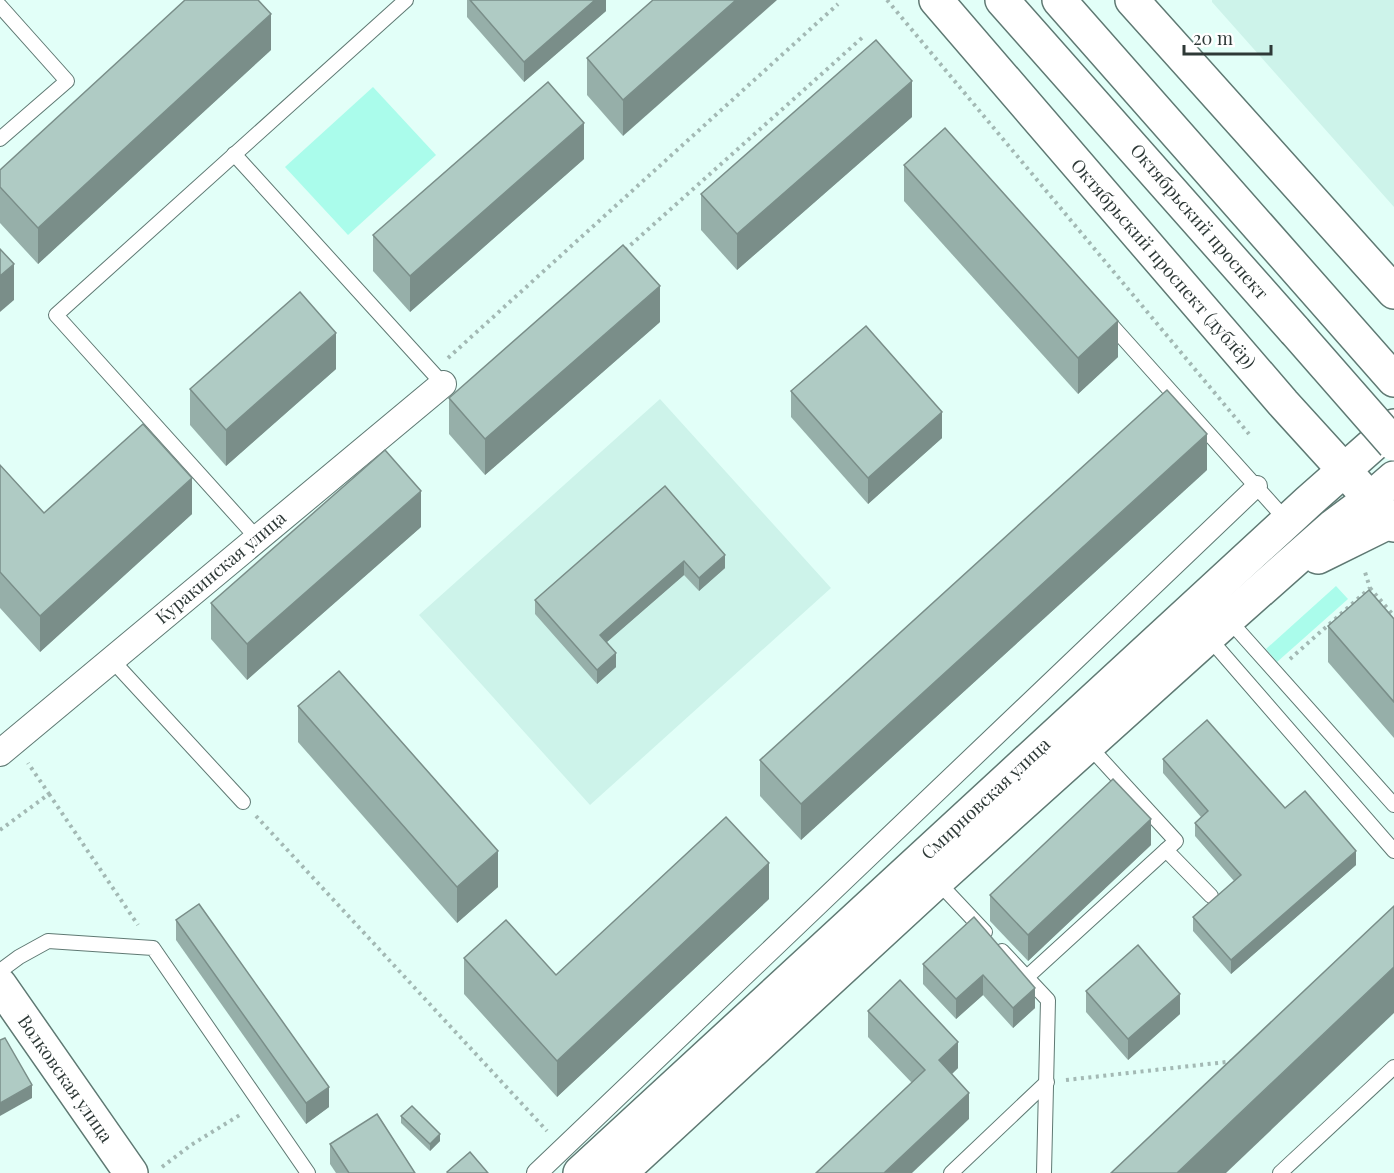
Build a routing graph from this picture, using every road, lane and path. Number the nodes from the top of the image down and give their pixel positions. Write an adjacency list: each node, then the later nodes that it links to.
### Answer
1 (406, 0): 11 (lane)
2 (887, 0): 18 (path)
3 (936, 0): 20 (main road, Октябрьский проспект (дублёр))
4 (1002, 0): 19 (main road, Октябрьский проспект, bridge)
5 (1059, 0): 16 (main road)
6 (1132, 0): 13 (main road)
7 (838, 4): 15 (path)
8 (0, 6): 10 (lane)
9 (864, 36): 12 (path)
10 (0, 139)
11 (234, 154): 15 (lane); 24 (lane)
12 (616, 258)
13 (1394, 292)
14 (1095, 306): 21 (lane)
15 (437, 378): 24 (street, Куракинская улица)
16 (1394, 380)
17 (1394, 426): 20 (main road, Смирновская улица)
18 (1249, 434)
19 (1394, 444)
20 (1345, 470): 22 (main road, Октябрьский проспект (дублёр)); 23 (main road, Смирновская улица)
21 (1257, 486): 23 (lane); 55 (street)
22 (1387, 506): 30 (main road, Смирновская улица)
23 (1287, 521): 56 (main road, Смирновская улица)
24 (257, 538): 31 (street, Куракинская улица)
25 (1363, 567): 26 (path)
26 (1370, 588): 28 (path); 32 (path)
27 (1394, 606): 28 (path)
28 (1389, 610): 29 (path)
29 (1394, 616)
30 (1218, 629): 32 (lane); 33 (main road, Смирновская улица); 40 (lane)
31 (111, 660): 34 (street, Куракинская улица); 36 (lane)
32 (1275, 673): 37 (lane)
33 (1088, 745): 39 (lane); 41 (main road, Смирновская улица)
34 (7, 748): 35 (path)
35 (50, 794): 38 (path); 43 (path)
36 (243, 802): 51 (path)
37 (1394, 805)
38 (0, 830)
39 (1166, 849): 42 (lane); 45 (lane)
40 (1394, 851)
41 (937, 881): 45 (lane); 57 (main road, Смирновская улица)
42 (1211, 896)
43 (153, 948): 44 (lane); 50 (lane)
44 (0, 970)
45 (1027, 977): 49 (lane)
46 (0, 985): 52 (main road, Волковская улица)
47 (1235, 1061): 49 (path)
48 (1394, 1067): 60 (lane)
49 (1047, 1082): 58 (lane); 59 (lane)
50 (260, 1103): 53 (path); 54 (lane)
51 (547, 1131)
52 (131, 1173)
53 (154, 1173)
54 (308, 1173)
55 (537, 1173)
56 (580, 1173)
57 (620, 1173)
58 (951, 1173)
59 (1044, 1173)
60 (1280, 1173)

